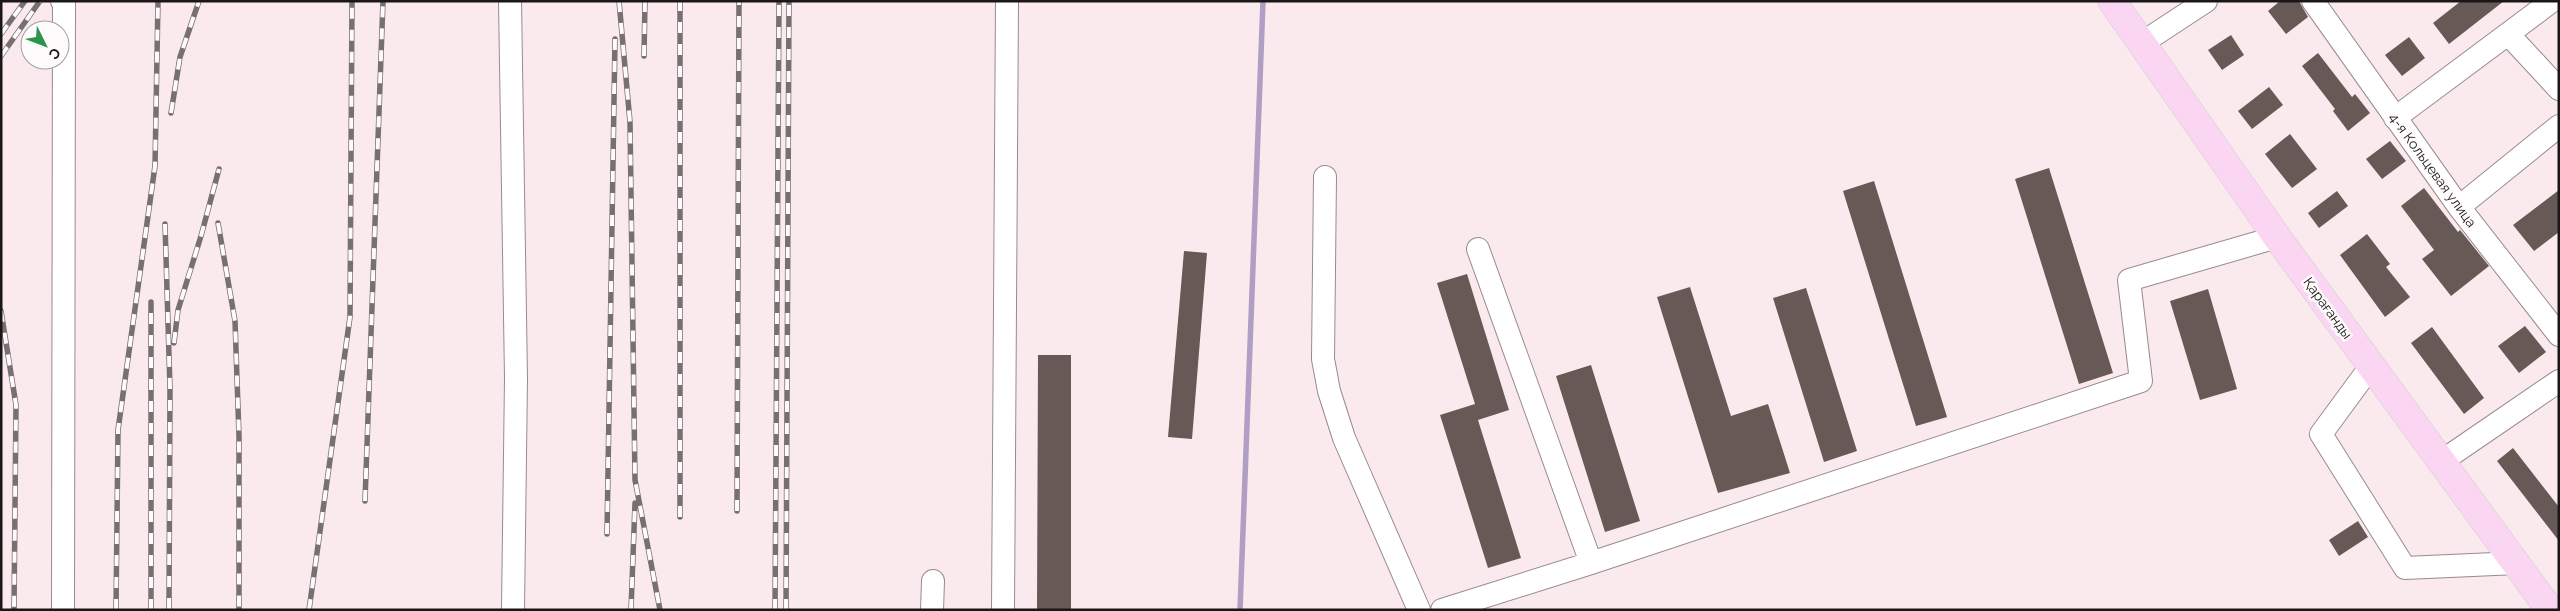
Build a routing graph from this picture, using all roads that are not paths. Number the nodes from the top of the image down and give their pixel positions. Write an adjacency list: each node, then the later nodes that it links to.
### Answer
1 (62, 1): 24 (street)
2 (510, 1): 25 (street)
3 (1007, 1): 27 (street)
4 (2112, 1): 9 (main road, Қарағанды)
5 (2206, 1): 9 (street)
6 (2312, 1): 11 (street, 4-я Кольцевая улица)
7 (2552, 1): 8 (street)
8 (2508, 34): 10 (street); 11 (street)
9 (2142, 43): 15 (main road, Қарағанды)
10 (2559, 89)
11 (2395, 118): 14 (street, 4-я Кольцевая улица)
12 (2559, 126): 14 (street)
13 (1324, 178): 28 (street)
14 (2459, 207): 17 (street, 4-я Кольцевая улица)
15 (2277, 237): 18 (main road, Қарағанды); 21 (street)
16 (1478, 249): 21 (street)
17 (2559, 335)
18 (2371, 366): 20 (main road, Қарағанды); 22 (street)
19 (2559, 381): 20 (street)
20 (2442, 461): 22 (main road, Қарағанды)
21 (1591, 563): 29 (street)
22 (2517, 563): 30 (main road, Қарағанды)
23 (933, 581): 26 (street)
24 (63, 610)
25 (513, 610)
26 (932, 610)
27 (1003, 610)
28 (1419, 610)
29 (1442, 610)
30 (2550, 610)

